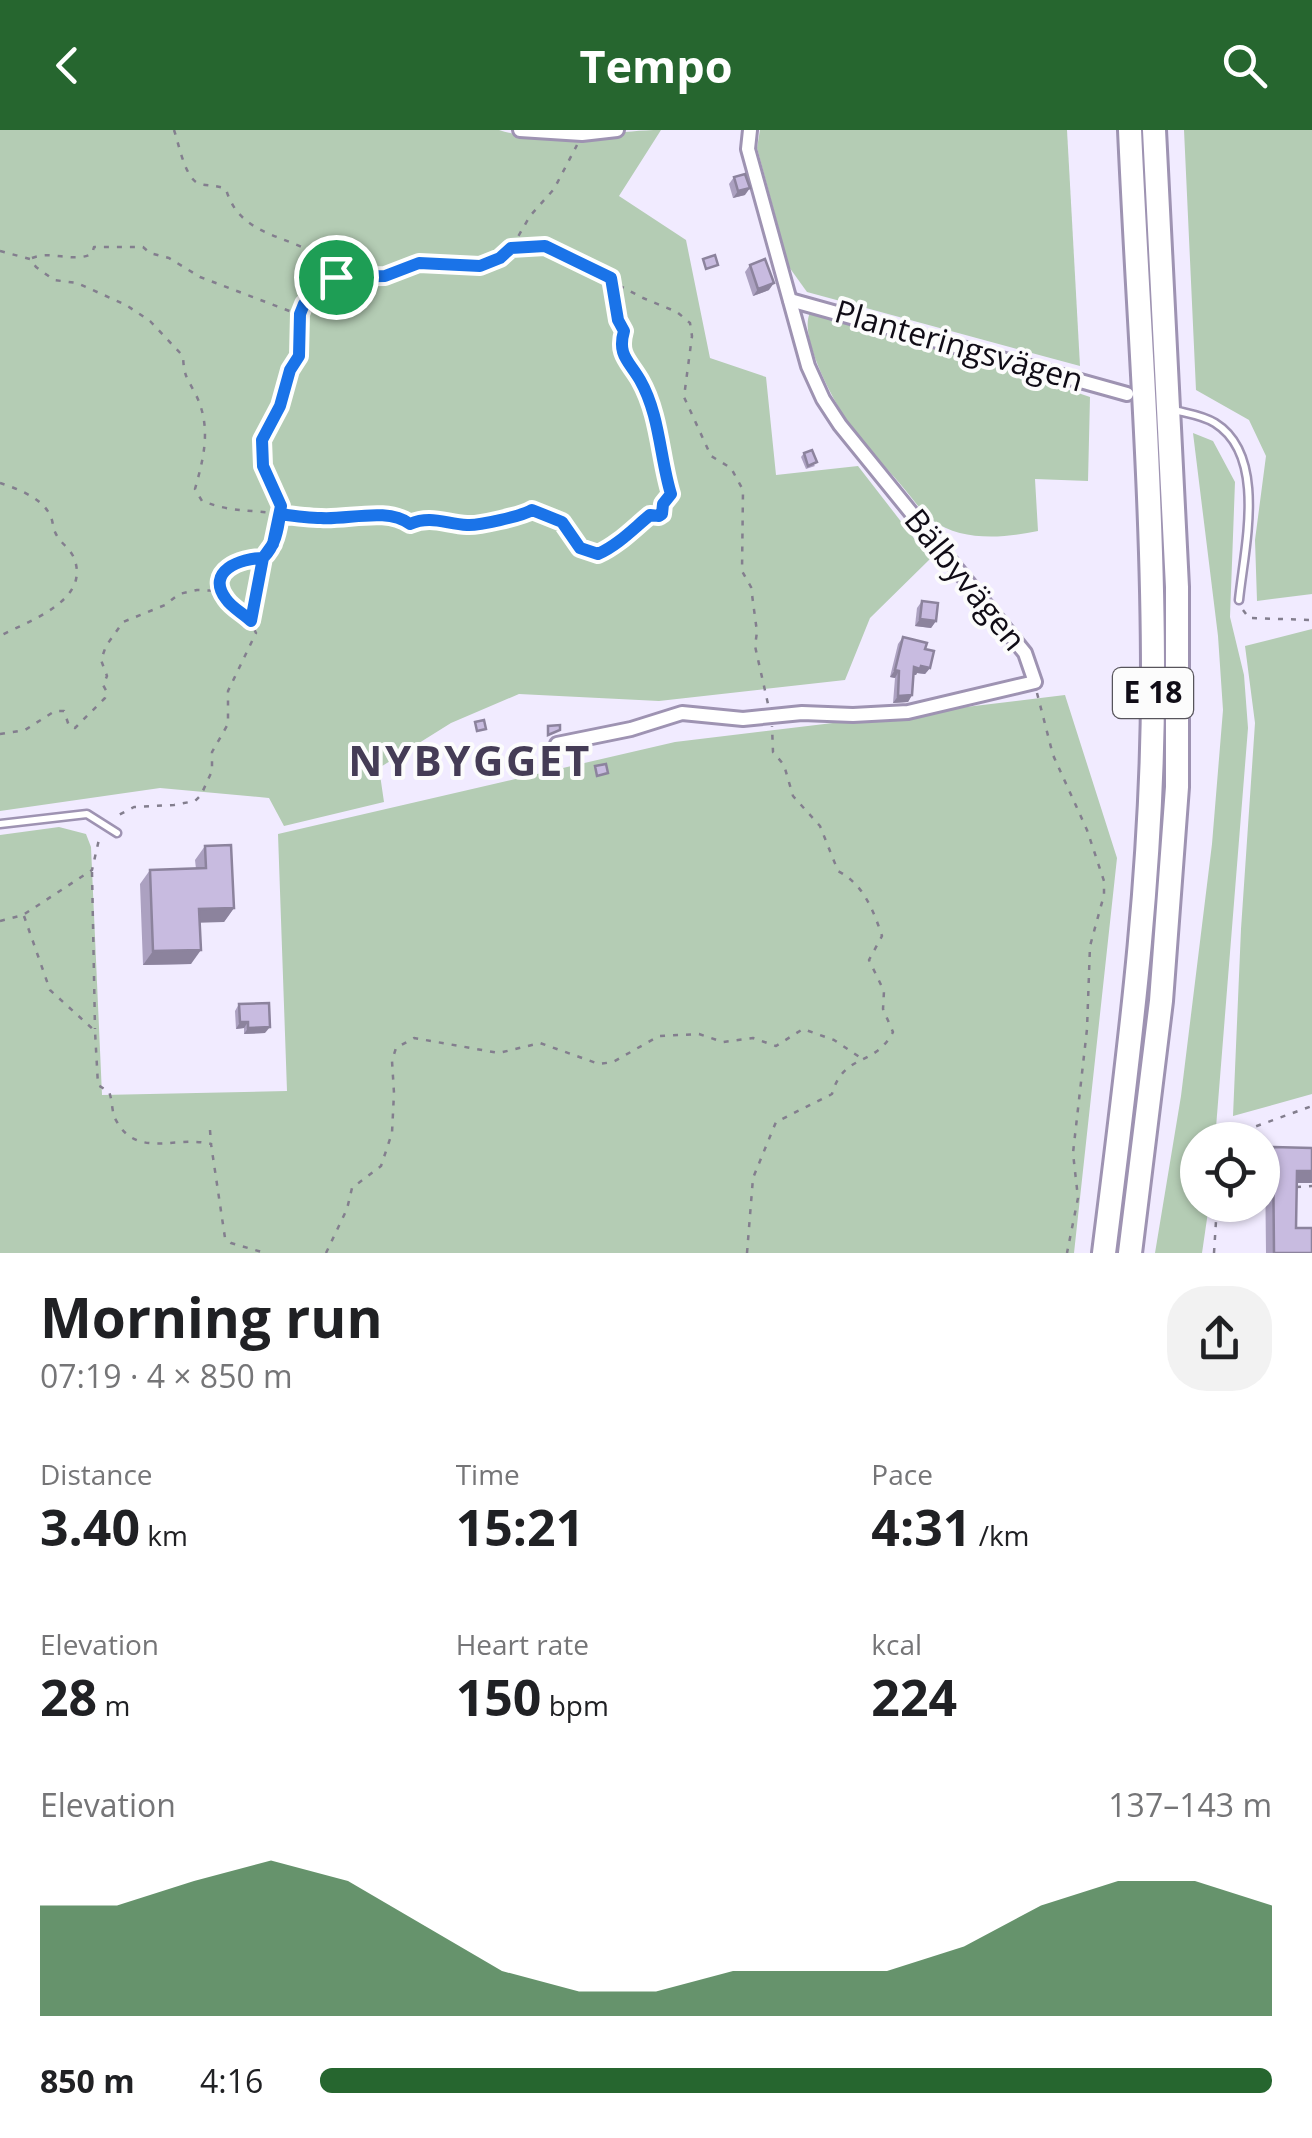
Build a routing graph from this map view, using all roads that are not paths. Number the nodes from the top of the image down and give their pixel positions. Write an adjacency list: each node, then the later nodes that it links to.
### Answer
1 (525, 130): 2 (street)
2 (617, 130)
3 (750, 130): 6 (street, Bälbyvägen)
4 (1130, 130): 13 (highway, E 18)
5 (1154, 130): 14 (highway, E 18)
6 (790, 300): 7 (street, Planteringsvägen); 10 (street, Bälbyvägen)
7 (1128, 394)
8 (1178, 410): 9 (lane)
9 (1239, 600)
10 (557, 744)
11 (0, 824): 12 (lane)
12 (117, 834)
13 (1104, 1253)
14 (1130, 1253)

